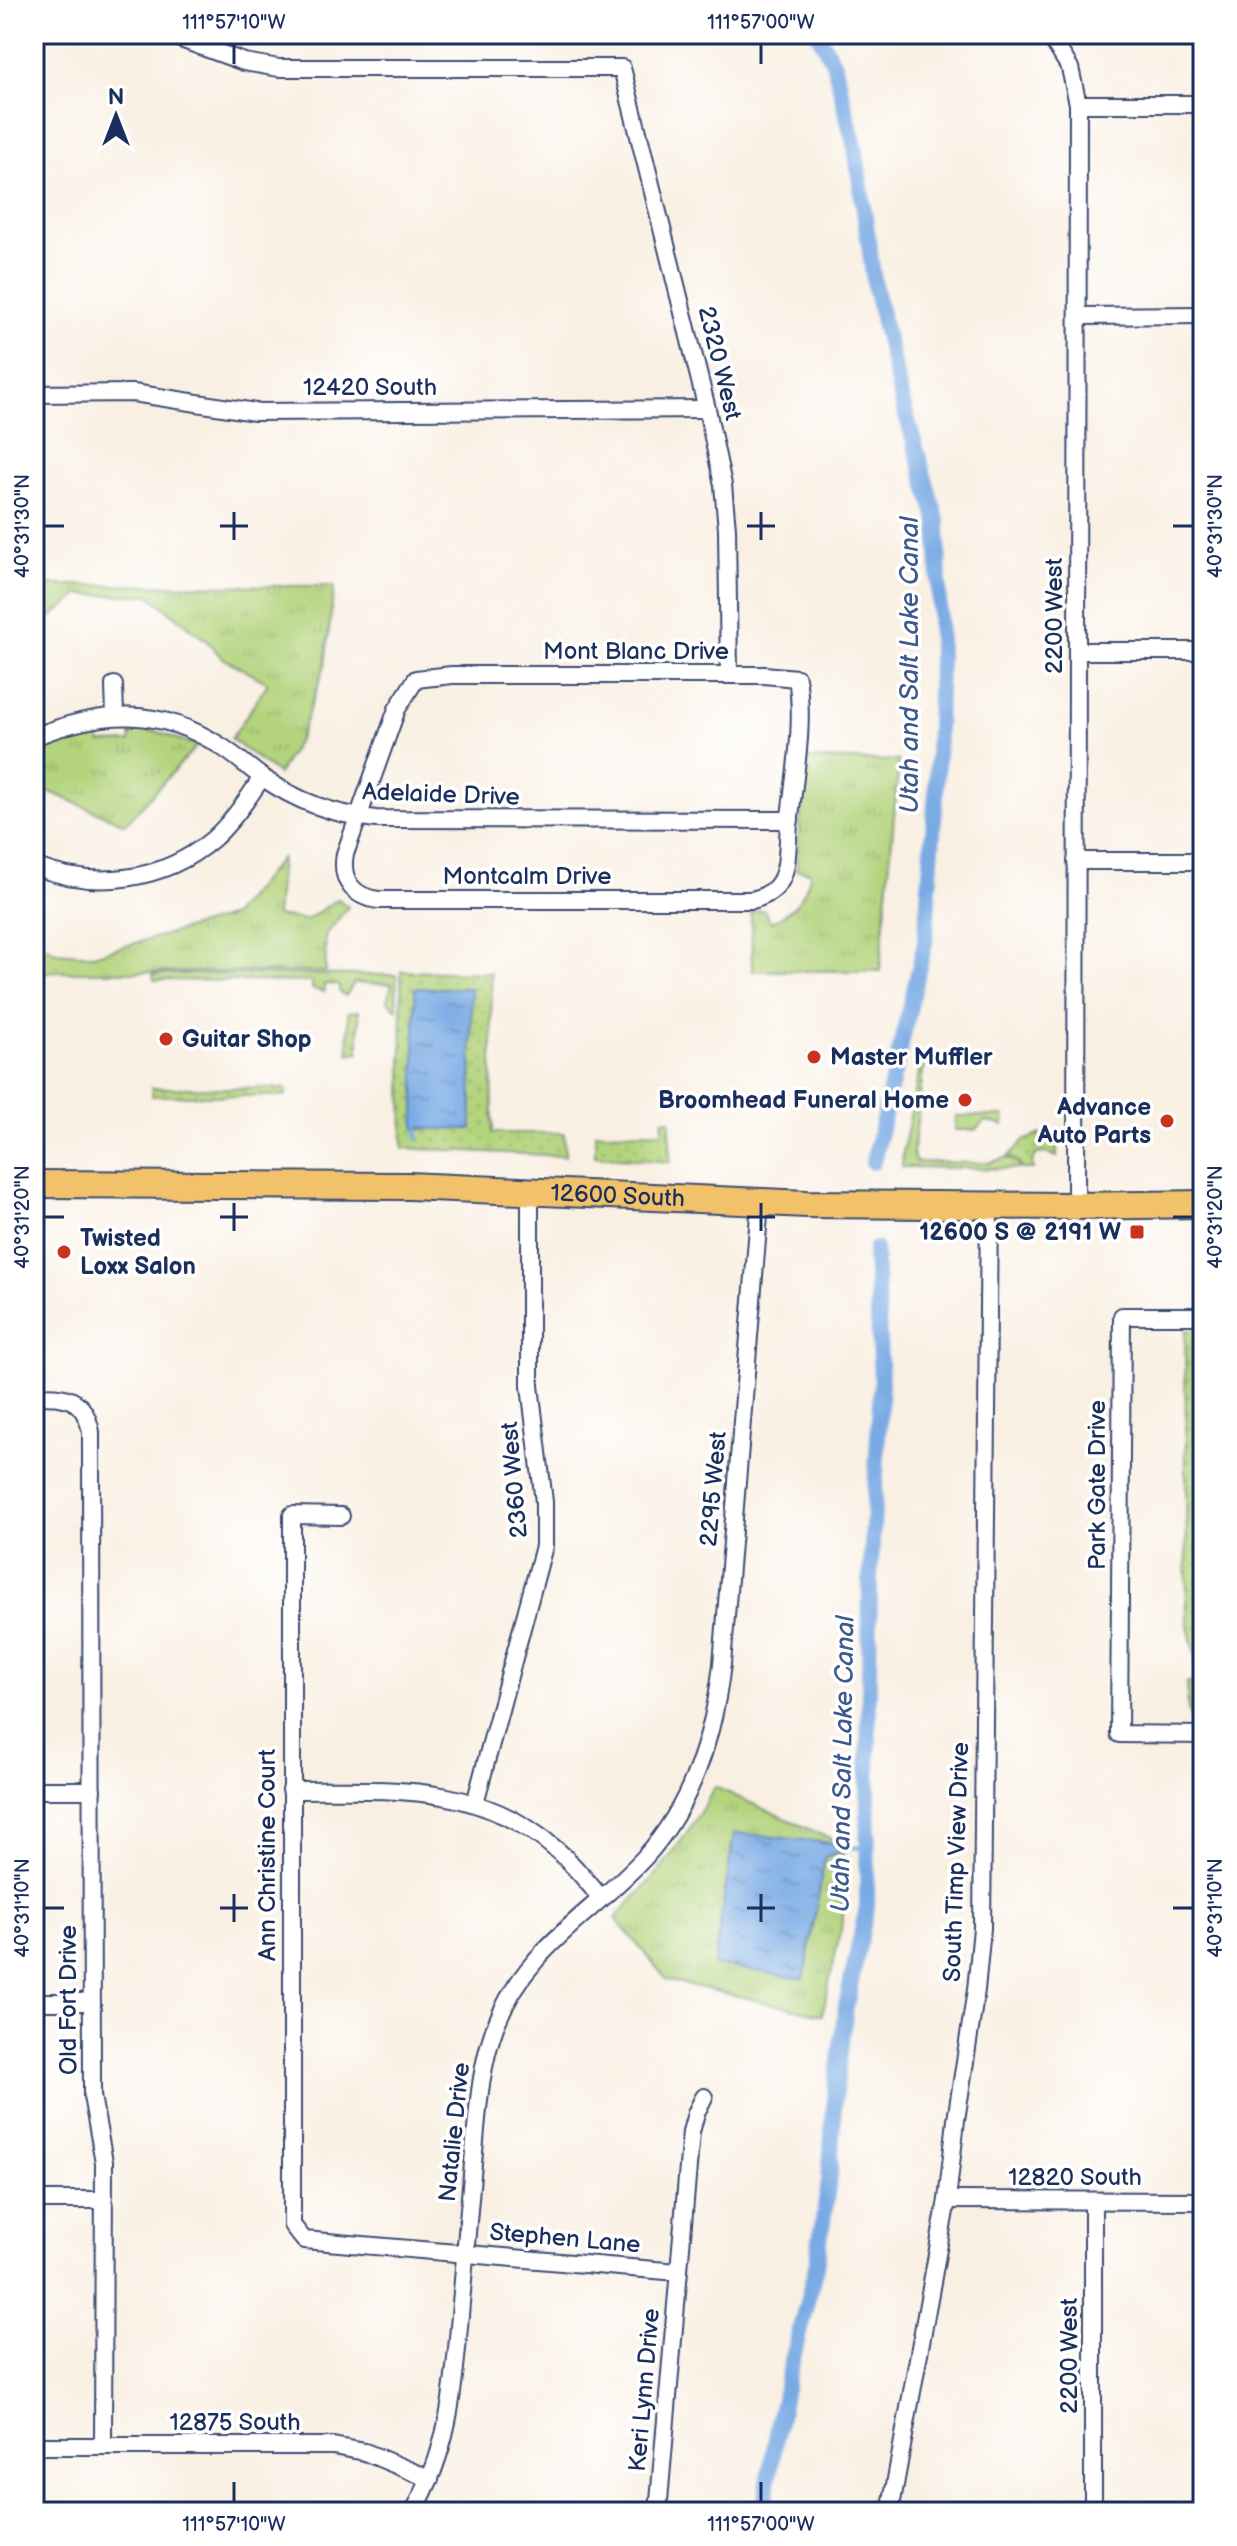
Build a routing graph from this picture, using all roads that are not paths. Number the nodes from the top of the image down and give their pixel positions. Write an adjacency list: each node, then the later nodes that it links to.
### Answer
1 (167, 34): 8 (street, 2320 West)
2 (1049, 34): 3 (street, 2200 West)
3 (1078, 104): 4 (street); 6 (street, 2200 West)
4 (1203, 104)
5 (1203, 315): 6 (street)
6 (1078, 316): 9 (street, 2200 West)
7 (34, 394): 8 (street, 12420 South)
8 (707, 409): 11 (street, 2320 West)
9 (1078, 651): 10 (street); 18 (street, 2200 West)
10 (1203, 651)
11 (729, 675): 16 (street, Mont Blanc Drive); 17 (street, Mont Blanc Drive)
12 (114, 685): 13 (street)
13 (115, 716): 14 (street, Adelaide Drive); 15 (street, Adelaide Drive)
14 (34, 737)
15 (262, 777): 16 (street, Adelaide Drive); 20 (street)
16 (358, 817): 17 (street, Adelaide Drive); 21 (street, Montcalm Drive)
17 (790, 820): 21 (street, Mont Blanc Drive)
18 (1076, 861): 19 (street); 27 (street, 2200 West)
19 (1203, 861)
20 (34, 866)
21 (778, 886)
22 (34, 1184): 23 (main road, 12600 South)
23 (530, 1192): 24 (main road, 12600 South); 36 (street, 2360 West)
24 (760, 1203): 26 (main road, 12600 South); 32 (street, 2295 West)
25 (1203, 1204): 27 (main road, 12600 South)
26 (989, 1206): 27 (main road, 12600 South); 43 (street, South Timp View Drive)
27 (1076, 1206)
28 (1203, 1316): 31 (street, Park Gate Drive)
29 (34, 1396): 34 (street, Old Fort Drive)
30 (341, 1516): 35 (street, Ann Christine Court)
31 (1203, 1735)
32 (696, 1776): 37 (street, Natalie Drive)
33 (34, 1790): 34 (street)
34 (92, 1790): 39 (street, Old Fort Drive)
35 (291, 1790): 36 (street); 46 (street, Ann Christine Court)
36 (475, 1803): 37 (street)
37 (601, 1898): 47 (street, Natalie Drive)
38 (34, 2002): 39 (street)
39 (92, 2002): 42 (street, Old Fort Drive)
40 (704, 2097): 48 (street, Keri Lynn Drive)
41 (34, 2200): 42 (street)
42 (103, 2200): 50 (street, Old Fort Drive)
43 (947, 2200): 44 (street, 12820 South); 54 (street, South Timp View Drive)
44 (1093, 2201): 45 (street, 12820 South); 55 (street, 2200 West)
45 (1203, 2201)
46 (304, 2240): 47 (street, Stephen Lane)
47 (465, 2253): 48 (street, Stephen Lane); 51 (street, Natalie Drive)
48 (678, 2272): 53 (street, Keri Lynn Drive)
49 (34, 2446): 50 (street, 12875 South)
50 (103, 2446): 51 (street, 12875 South)
51 (430, 2479): 52 (street, Natalie Drive)
52 (413, 2512)
53 (658, 2512)
54 (890, 2512)
55 (1093, 2512)

